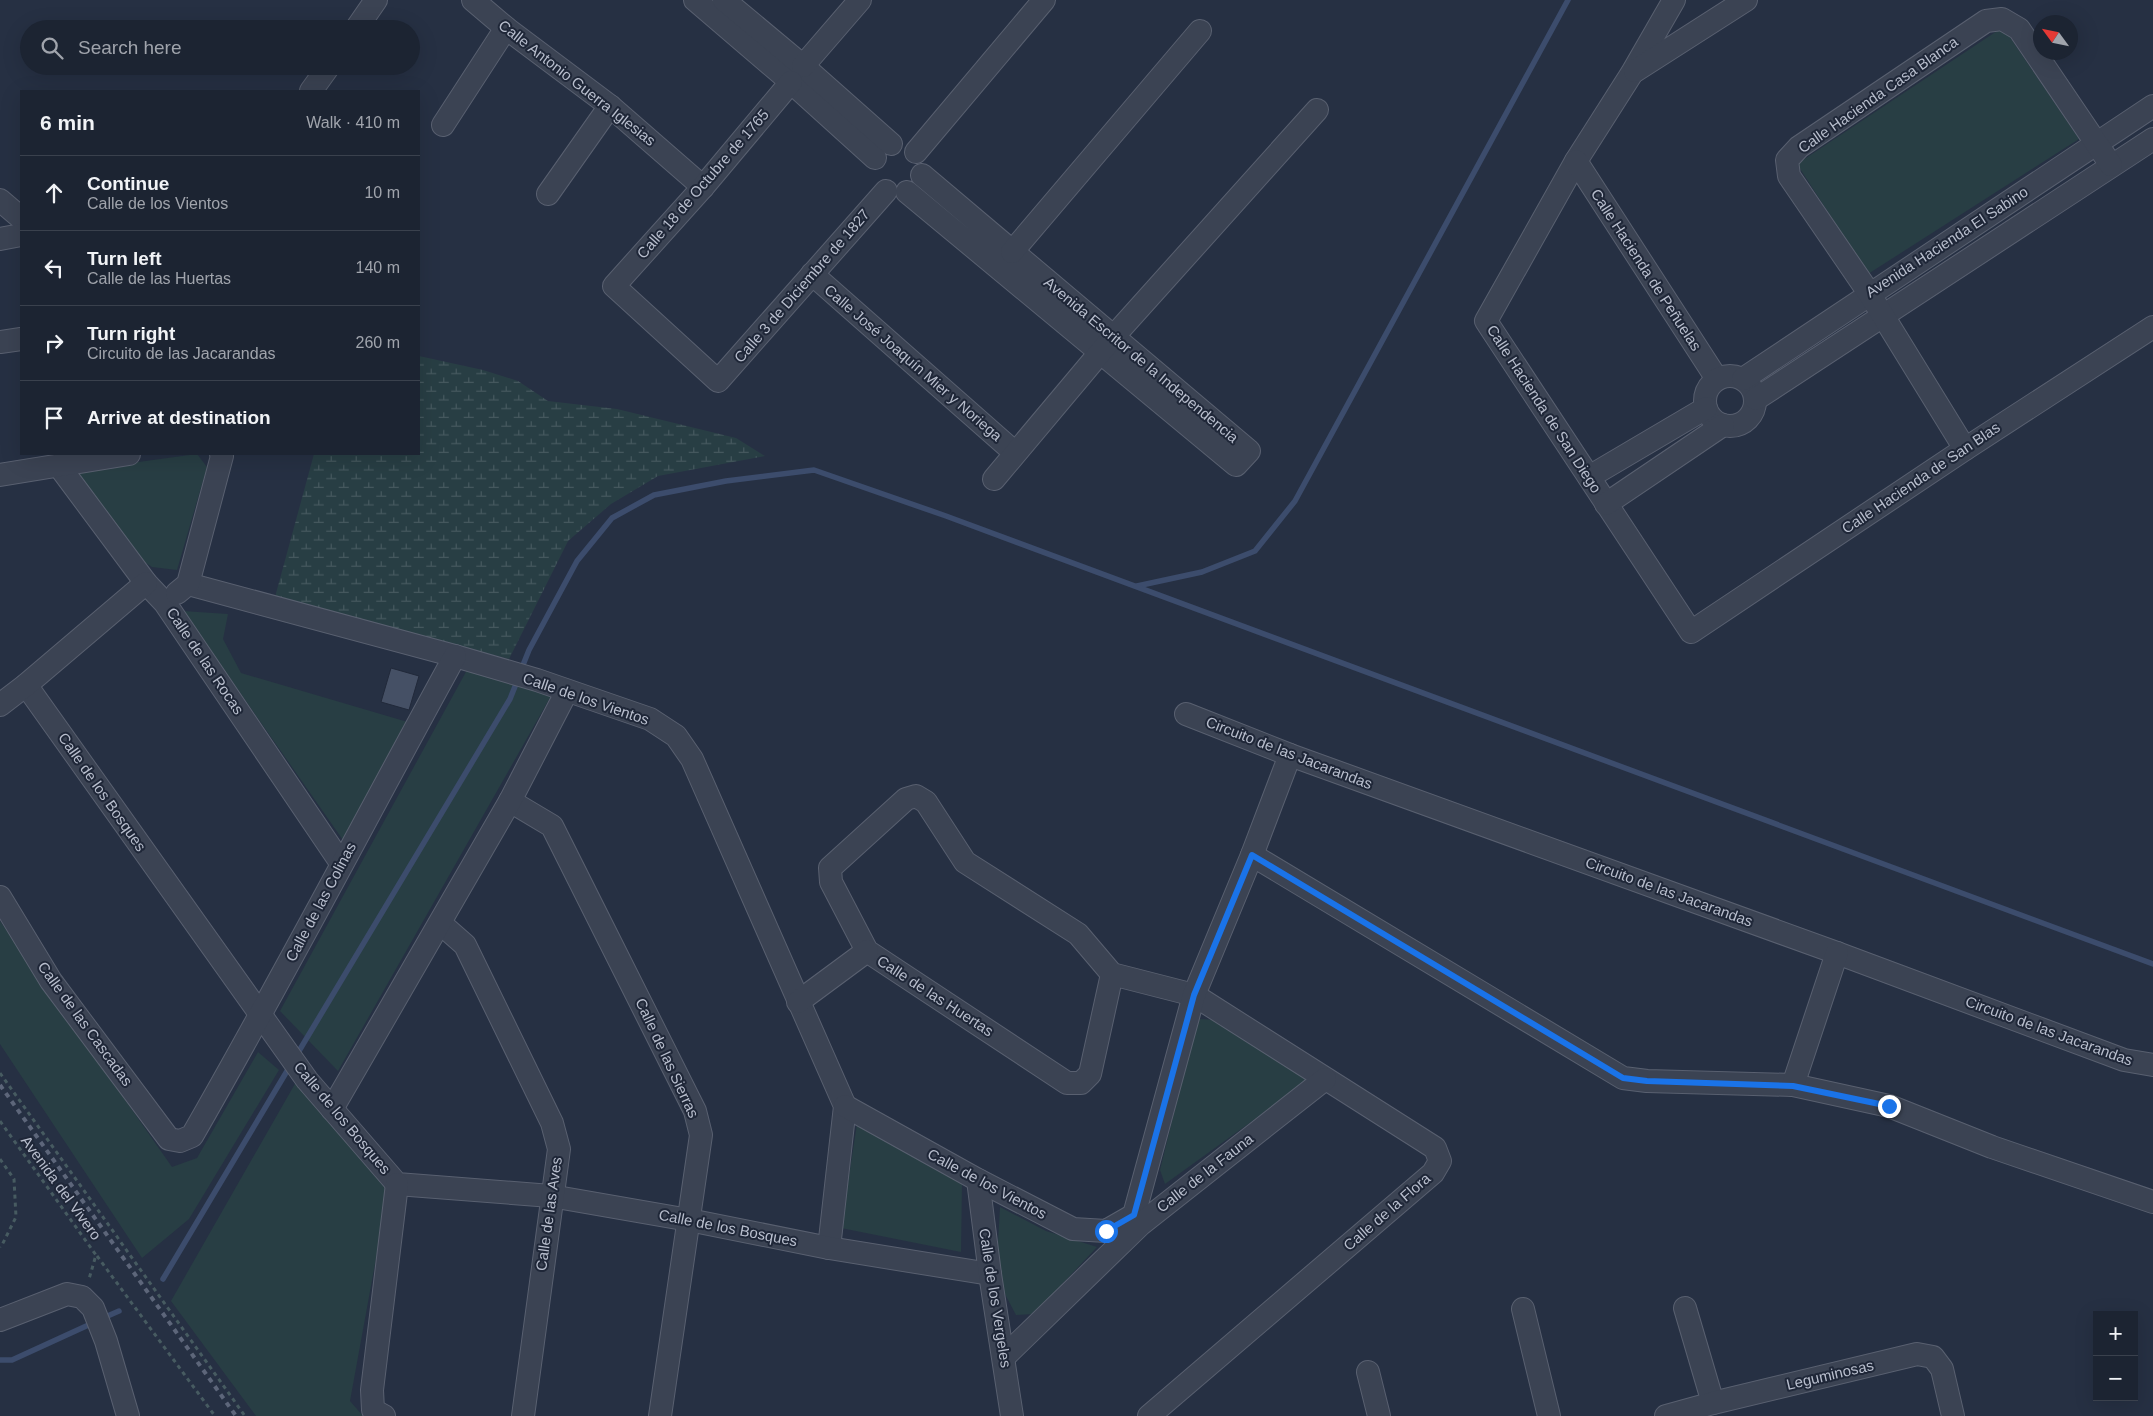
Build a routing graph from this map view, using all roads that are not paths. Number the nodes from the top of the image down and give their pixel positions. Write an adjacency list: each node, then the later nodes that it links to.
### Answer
1 (376, 0): 9 (street)
2 (473, 0): 10 (street, Calle Antonio Guerra Iglesias)
3 (695, 0): 13 (street)
4 (724, 0): 13 (street)
5 (860, 0): 13 (street, Calle 18 de Octubre de 1765)
6 (1044, 0): 23 (street)
7 (1674, 0): 12 (street, Calle Hacienda de San Diego)
8 (1746, 0): 12 (street)
9 (362, 20)
10 (506, 28): 16 (street, Calle Antonio Guerra Iglesias); 19 (street)
11 (1200, 31): 33 (street)
12 (1632, 73): 24 (street, Calle Hacienda de San Diego)
13 (797, 74): 22 (street); 27 (street, Calle 18 de Octubre de 1765)
14 (323, 75): 15 (street)
15 (312, 90)
16 (610, 106): 27 (street, Calle Antonio Guerra Iglesias); 28 (street)
17 (2153, 106): 21 (street, Avenida Hacienda El Sabino)
18 (1317, 110): 40 (street)
19 (442, 125)
20 (2153, 139): 25 (street, Avenida Hacienda El Sabino)
21 (2097, 143): 25 (street, Calle Hacienda Casa Blanca); 35 (street, Avenida Hacienda El Sabino); 35 (street, Calle Hacienda Casa Blanca)
22 (883, 151): 23 (street); 26 (street)
23 (916, 152): 26 (street)
24 (1576, 161): 41 (street, Calle Hacienda de Peñuelas); 53 (street, Calle Hacienda de San Diego)
25 (2111, 165): 36 (street, Avenida Hacienda El Sabino)
26 (905, 186): 33 (street, Avenida Escritor de la Independencia); 34 (street, Calle 3 de Diciembre de 1827); 40 (street, Avenida Escritor de la Independencia)
27 (703, 187): 43 (street, Calle 18 de Octubre de 1765)
28 (548, 194)
29 (0, 200): 30 (street)
30 (20, 217)
31 (20, 235): 32 (street)
32 (0, 239)
33 (1012, 252): 40 (street, Avenida Escritor de la Independencia)
34 (812, 274): 43 (street, Calle 3 de Diciembre de 1827); 48 (street, Calle José Joaquín Mier y Noriega)
35 (1868, 294): 36 (street, Calle Hacienda Casa Blanca); 42 (street, Avenida Hacienda El Sabino)
36 (1882, 315): 44 (street, Avenida Hacienda El Sabino); 47 (street, Calle Hacienda Casa Blanca)
37 (2153, 327): 47 (street, Calle Hacienda de San Blas)
38 (20, 339): 39 (street)
39 (0, 342)
40 (1107, 344): 40 (street, Avenida Escritor de la Independencia); 48 (street)
41 (1717, 379): 42 (street); 45 (street)
42 (1742, 379): 44 (street)
43 (718, 381)
44 (1756, 399): 46 (street)
45 (1706, 408): 46 (street); 53 (street)
46 (1723, 425): 55 (street)
47 (1965, 449): 59 (street, Calle Hacienda de San Blas)
48 (1014, 452): 54 (street)
49 (123, 455): 51 (street)
50 (222, 455): 57 (street)
51 (59, 466): 52 (street); 56 (street, Calle de las Rocas)
52 (0, 475)
53 (1588, 477): 55 (street, Calle Hacienda de San Diego)
54 (994, 479)
55 (1606, 504): 59 (street, Calle Hacienda de San Diego)
56 (146, 583): 58 (street, Calle de las Rocas); 61 (street)
57 (188, 584): 58 (street); 60 (street, Calle de los Vientos)
58 (165, 603): 68 (street, Calle de las Rocas)
59 (1691, 632)
60 (455, 656): 62 (street, Calle de los Vientos); 68 (street, Calle de las Colinas)
61 (26, 685): 63 (street); 76 (street, Calle de los Bosques)
62 (567, 691): 66 (street); 75 (street, Calle de los Vientos)
63 (0, 705)
64 (1186, 714): 65 (street, Circuito de las Jacarandas)
65 (1290, 755): 67 (street); 72 (street, Circuito de las Jacarandas)
66 (510, 801): 70 (street); 87 (street, Calle de las Sierras)
67 (1252, 855): 74 (street); 79 (street)
68 (341, 863): 76 (street, Calle de las Colinas)
69 (0, 897): 82 (street, Calle de las Cascadas)
70 (440, 923): 81 (street); 85 (street, Calle de las Aves)
71 (866, 951): 73 (street, Calle de las Huertas); 73 (street, Calle de las Huertas); 75 (street)
72 (1837, 953): 77 (street, Circuito de las Jacarandas); 79 (street)
73 (1112, 974): 74 (street)
74 (1194, 995): 78 (street, Calle de la Flora); 88 (street)
75 (798, 1002): 80 (street, Calle de los Vientos)
76 (261, 1016): 81 (street, Calle de los Bosques); 82 (street, Calle de las Colinas)
77 (2153, 1065)
78 (1325, 1078): 88 (street, Calle de la Fauna); 102 (street, Calle de la Flora)
79 (1793, 1086): 86 (street)
80 (846, 1106): 83 (street, Calle de los Vientos); 89 (street)
81 (332, 1109): 84 (street, Calle de los Bosques)
82 (180, 1141)
83 (978, 1180): 88 (street, Calle de los Vientos); 90 (street, Calle de los Vergeles)
84 (397, 1184): 85 (street, Calle de los Bosques); 98 (street)
85 (551, 1196): 87 (street, Calle de los Bosques); 99 (street, Calle de las Aves)
86 (2153, 1202)
87 (688, 1220): 89 (street, Calle de los Bosques); 100 (street, Calle de las Sierras)
88 (1137, 1220): 94 (street, Calle de la Fauna)
89 (829, 1248): 90 (street, Calle de los Bosques)
90 (990, 1274): 94 (street, Calle de los Vergeles)
91 (1523, 1308): 104 (street)
92 (1685, 1308): 96 (street)
93 (0, 1320): 97 (street)
94 (1004, 1357): 101 (street, Calle de los Vergeles)
95 (1368, 1372): 103 (street)
96 (1713, 1403): 105 (street, Leguminosas); 106 (street, Leguminosas)
97 (128, 1416)
98 (384, 1416)
99 (523, 1416)
100 (660, 1416)
101 (1012, 1416)
102 (1149, 1416)
103 (1379, 1416)
104 (1549, 1416)
105 (1666, 1416)
106 (1953, 1416)

